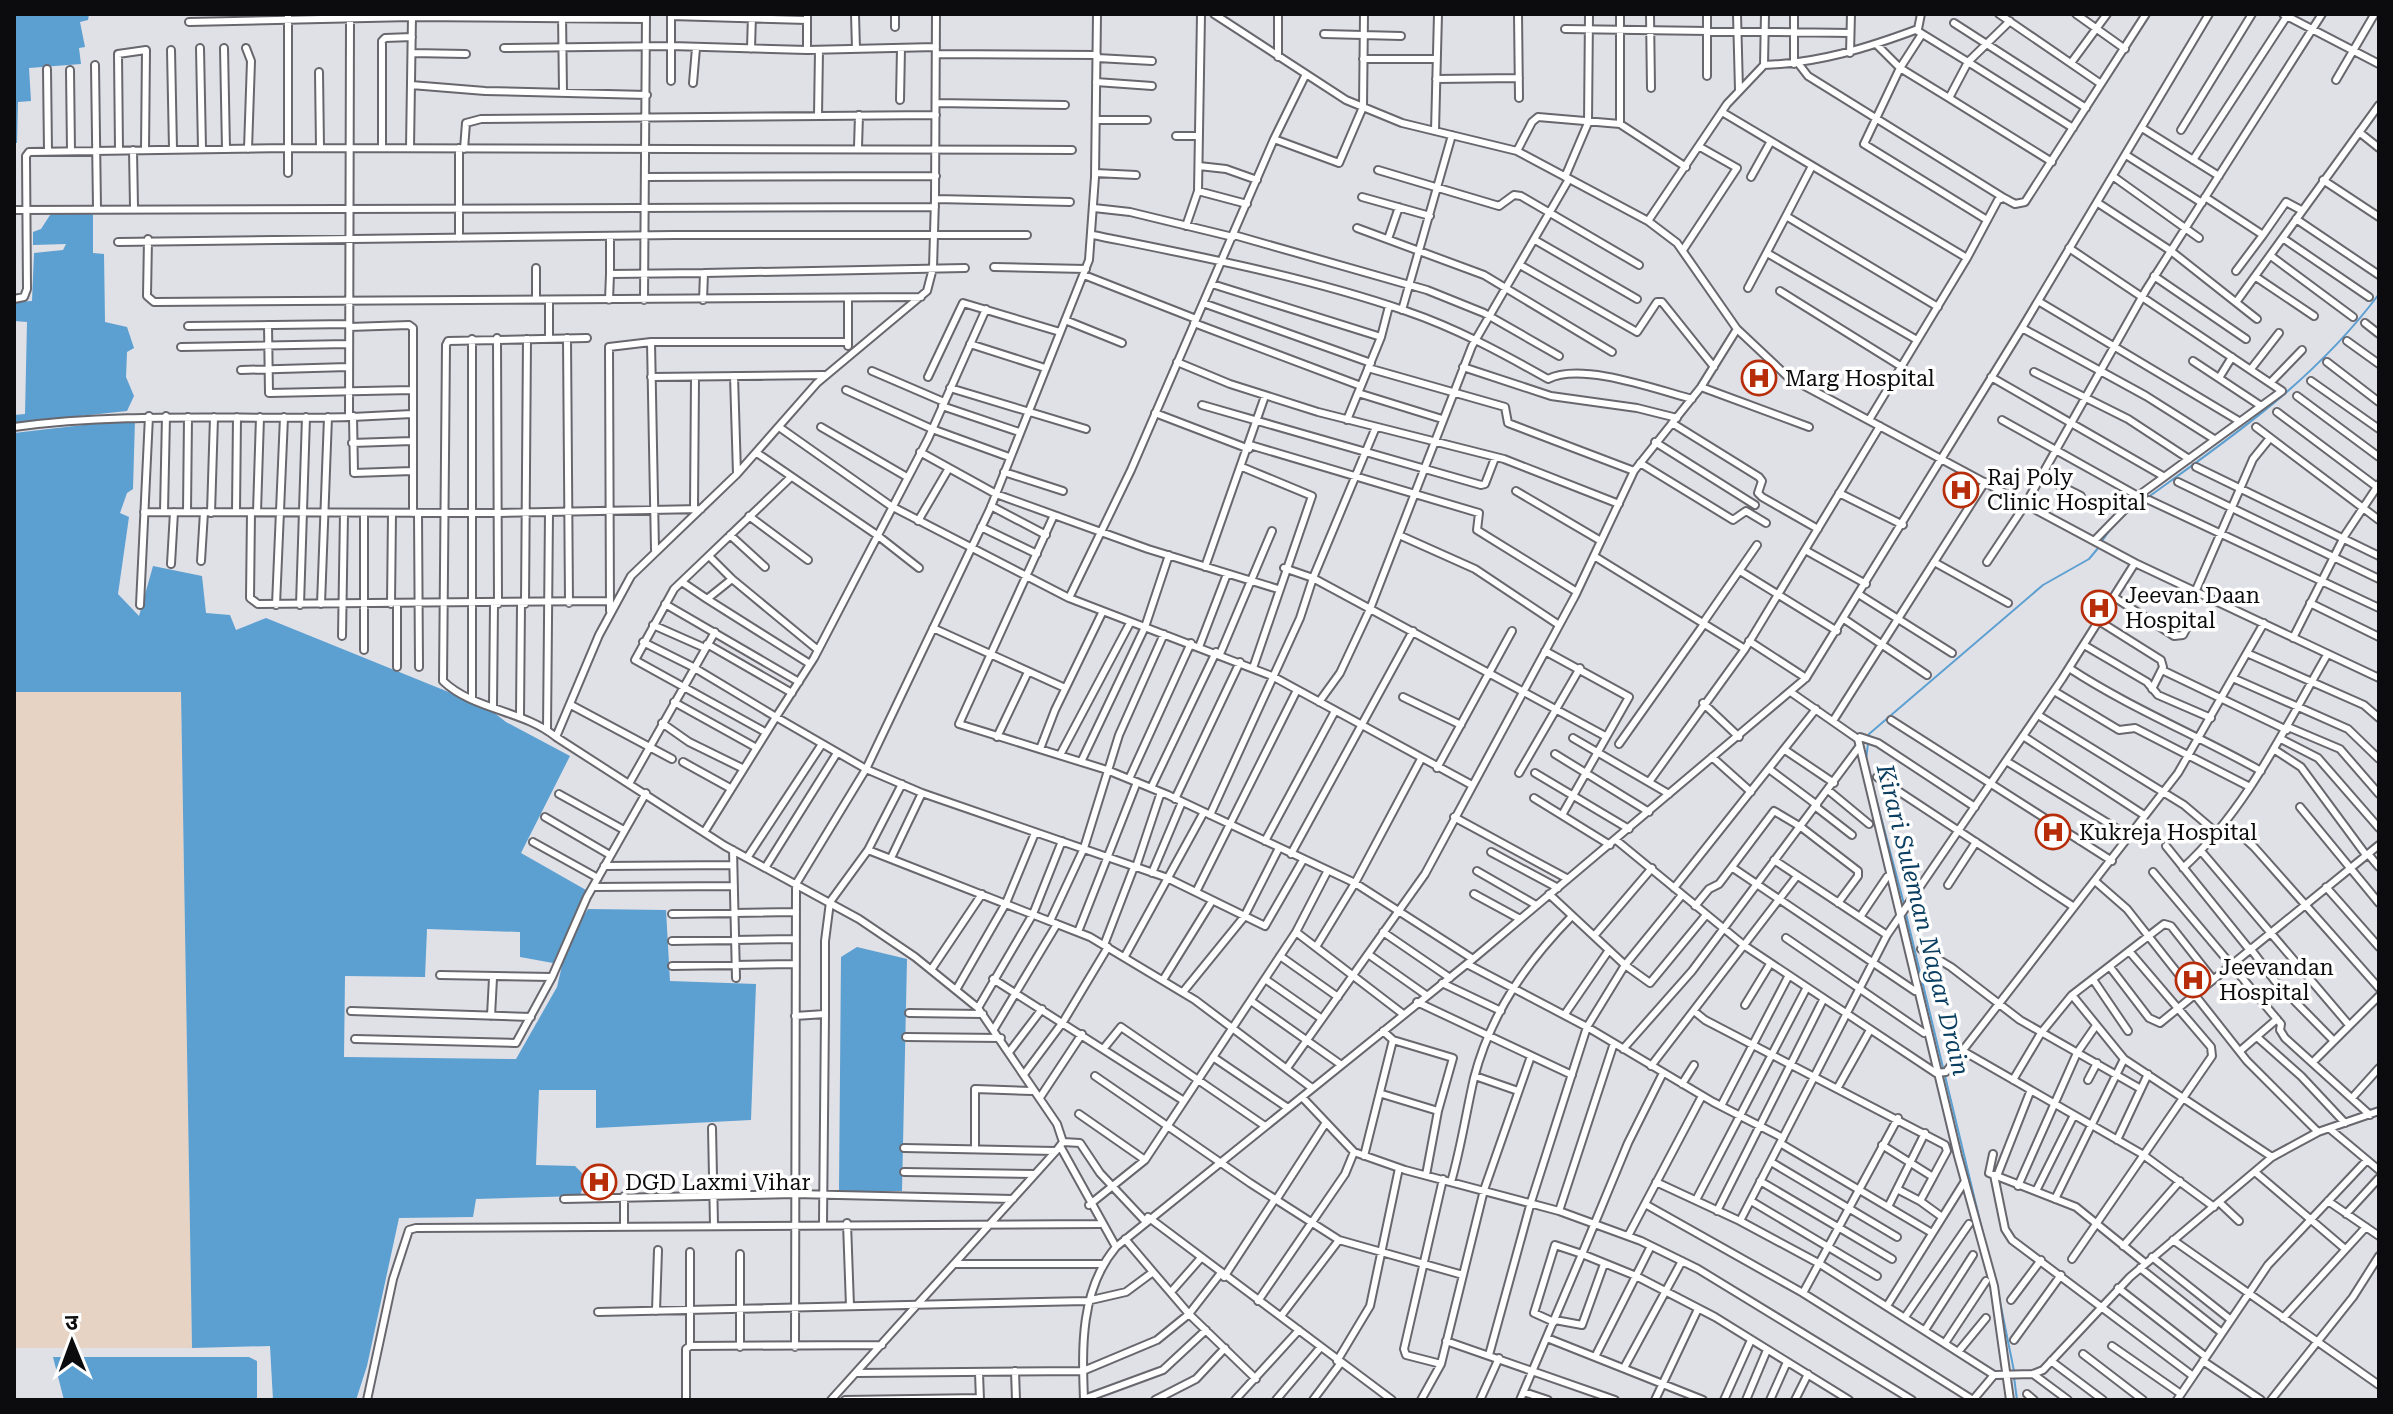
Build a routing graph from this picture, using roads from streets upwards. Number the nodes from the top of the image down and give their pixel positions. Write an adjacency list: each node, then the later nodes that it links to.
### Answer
1 (855, 14): 71 (street)
2 (895, 14): 42 (street)
3 (936, 14): 77 (street)
4 (1097, 14): 81 (street)
5 (1201, 14): 136 (street)
6 (1214, 14): 82 (street)
7 (1278, 14): 82 (street)
8 (1364, 14): 56 (street)
9 (1438, 14): 84 (street)
10 (1518, 14): 98 (street)
11 (1589, 14): 46 (street)
12 (1620, 14): 47 (street)
13 (1650, 14): 50 (street)
14 (1707, 14): 51 (street)
15 (1737, 14): 48 (street)
16 (1765, 14): 49 (street)
17 (1794, 14): 53 (street)
18 (1851, 14): 54 (street)
19 (1921, 14): 52 (street)
20 (1999, 14): 39 (street)
21 (2076, 14): 44 (street)
22 (2107, 14): 44 (street)
23 (2146, 14): 72 (street)
24 (2209, 14): 130 (street)
25 (2252, 14): 131 (street)
26 (2322, 14): 45 (street)
27 (671, 15): 32 (street); 61 (street)
28 (2285, 15): 45 (street); 163 (street)
29 (2374, 15): 73 (street)
30 (412, 16): 36 (street); 38 (street); 58 (street)
31 (646, 16): 36 (street); 63 (street)
32 (702, 16): 33 (street)
33 (752, 16): 37 (street); 70 (street)
34 (239, 17): 35 (street); 40 (street)
35 (288, 17): 38 (street); 141 (street)
36 (562, 17): 62 (street)
37 (807, 17): 75 (street)
38 (350, 20): 143 (street)
39 (2010, 21): 59 (street); 87 (street)
40 (189, 22)
41 (1954, 23): 59 (street)
42 (895, 27)
43 (1565, 29): 46 (street)
44 (2094, 29): 72 (street); 87 (street)
45 (2313, 29): 73 (street); 173 (street)
46 (1589, 30): 47 (street); 127 (street)
47 (1620, 31): 50 (street); 128 (street)
48 (1737, 31): 49 (street); 51 (street); 108 (street)
49 (1765, 31): 53 (street); 91 (street)
50 (1650, 32): 51 (street); 107 (street)
51 (1707, 32): 97 (street)
52 (1919, 32): 60 (street); 86 (street); 92 (street)
53 (1793, 33): 54 (street); 88 (street)
54 (1850, 33): 79 (street)
55 (1324, 34): 56 (street)
56 (1364, 35): 57 (street); 83 (street)
57 (1401, 36)
58 (412, 37): 78 (street); 144 (street)
59 (1986, 44): 86 (street); 118 (street)
60 (1877, 45): 79 (street); 92 (street)
61 (671, 46): 63 (street); 68 (street); 101 (street)
62 (562, 47): 63 (street); 67 (street); 109 (street)
63 (646, 47): 110 (street)
64 (200, 48): 150 (street)
65 (224, 48): 151 (street)
66 (246, 48): 152 (street)
67 (504, 48)
68 (696, 48): 70 (street); 103 (street)
69 (901, 48): 71 (street); 77 (street); 113 (street)
70 (751, 49): 75 (street)
71 (856, 49): 76 (street)
72 (2125, 49): 104 (street)
73 (2355, 49): 89 (street); 100 (street)
74 (171, 50): 149 (street)
75 (807, 50): 76 (street)
76 (819, 50): 122 (street)
77 (936, 50): 81 (street); 114 (street)
78 (412, 53): 80 (street); 105 (street)
79 (1850, 53): 88 (street)
80 (466, 54)
81 (1097, 57): 85 (street); 102 (street)
82 (1278, 57): 96 (street)
83 (1363, 59): 84 (street); 117 (street)
84 (1436, 59): 99 (street)
85 (1152, 61)
86 (1968, 62): 112 (street); 129 (street)
87 (2071, 63): 104 (street)
88 (1796, 64): 91 (street); 123 (street)
89 (2379, 64)
90 (95, 65): 160 (street)
91 (1764, 65): 108 (street)
92 (1900, 68): 112 (street); 123 (street)
93 (47, 69): 158 (street)
94 (70, 70): 159 (street)
95 (319, 72): 142 (street)
96 (1305, 76): 117 (street); 137 (street)
97 (1707, 76)
98 (1519, 78): 99 (street); 111 (street)
99 (1436, 79): 132 (street)
100 (2336, 80)
101 (671, 81)
102 (1096, 82): 106 (street); 125 (street)
103 (693, 83)
104 (2101, 84): 118 (street)
105 (411, 85): 109 (street); 145 (street)
106 (1152, 86)
107 (1651, 88)
108 (1739, 91): 119 (street)
109 (563, 92): 110 (street)
110 (647, 95): 124 (street)
111 (1519, 98)
112 (1949, 98): 164 (street)
113 (900, 100)
114 (936, 103): 115 (street); 121 (street)
115 (1065, 105)
116 (2379, 105): 133 (street)
117 (1363, 107): 132 (street); 137 (street)
118 (2086, 108): 129 (street)
119 (1722, 112): 138 (street); 140 (street)
120 (859, 115): 121 (street); 122 (street); 139 (street)
121 (936, 115): 147 (street)
122 (818, 116): 124 (street)
123 (1874, 117): 183 (street); 204 (street)
124 (646, 118): 146 (street); 153 (street)
125 (1096, 120): 126 (street); 170 (street)
126 (1147, 120)
127 (1588, 123): 128 (street); 161 (street); 177 (street)
128 (1620, 124): 167 (street)
129 (2073, 128): 164 (street)
130 (2142, 128): 162 (street); 163 (street)
131 (2181, 130)
132 (1435, 131): 134 (street)
133 (2359, 132): 148 (street); 179 (street)
134 (1452, 135): 161 (street); 180 (street)
135 (1176, 136): 136 (street)
136 (1199, 136): 165 (street)
137 (1274, 139): 178 (street)
138 (1771, 141): 166 (street); 175 (street)
139 (858, 147): 147 (street); 153 (street)
140 (1700, 147): 167 (street); 225 (street)
141 (288, 148): 142 (street); 152 (street); 169 (street)
142 (320, 148): 143 (street)
143 (350, 148): 144 (street); 190 (street)
144 (382, 148): 145 (street)
145 (410, 148): 146 (street)
146 (461, 148): 153 (street); 191 (street)
147 (936, 148): 157 (street); 172 (street)
148 (2379, 148)
149 (173, 149): 150 (street); 156 (street)
150 (202, 149): 151 (street)
151 (226, 149): 152 (street)
152 (248, 149)
153 (646, 149): 174 (street)
154 (119, 150): 155 (street); 156 (street); 160 (street)
155 (133, 150): 156 (street); 189 (street)
156 (145, 150)
157 (1072, 150)
158 (48, 151): 159 (street); 198 (street)
159 (71, 151): 160 (street)
160 (95, 151): 194 (street)
161 (1517, 151): 177 (street)
162 (2126, 155): 176 (street); 184 (street)
163 (2193, 160): 173 (street)
164 (2052, 162): 183 (street)
165 (1199, 166): 178 (street); 181 (street)
166 (1812, 166): 201 (street); 230 (street)
167 (1686, 167): 205 (street)
168 (1378, 170): 180 (street)
169 (288, 173)
170 (1095, 173): 171 (street); 195 (street)
171 (1136, 175)
172 (936, 176): 174 (street); 186 (street)
173 (2219, 176): 184 (street)
174 (645, 177): 192 (street)
175 (1751, 177)
176 (2114, 177): 187 (street); 207 (street)
177 (1567, 178): 199 (street); 205 (street)
178 (1257, 180): 188 (street)
179 (2323, 180): 197 (street); 202 (street)
180 (1438, 187): 199 (street); 200 (street)
181 (1198, 191): 188 (street); 206 (street)
182 (1362, 197): 193 (street)
183 (2004, 198): 204 (street)
184 (2203, 200): 207 (street); 212 (street)
185 (1070, 202): 186 (street)
186 (935, 203): 192 (street); 209 (street)
187 (2098, 203): 224 (street); 227 (street)
188 (1247, 204): 215 (street)
189 (134, 207): 190 (street); 194 (street)
190 (349, 207): 191 (street); 216 (street)
191 (458, 207): 192 (street); 217 (street)
192 (644, 207): 214 (street)
193 (1399, 207): 200 (street); 220 (street)
194 (97, 208): 198 (street)
195 (1094, 208): 206 (street); 211 (street)
196 (14, 210): 198 (street)
197 (2301, 210): 203 (street); 212 (street)
198 (25, 211): 255 (street)
199 (1550, 213): 222 (street); 233 (street)
200 (1430, 216): 226 (street)
201 (1786, 216): 228 (street); 267 (street)
202 (2379, 217)
203 (2296, 219): 221 (street); 243 (street)
204 (1987, 220): 230 (street)
205 (1648, 221): 225 (street)
206 (1186, 226): 215 (street)
207 (2186, 227): 218 (street); 227 (street)
208 (1357, 228): 220 (street)
209 (934, 233): 210 (street); 214 (street); 236 (street)
210 (1027, 235)
211 (1093, 235): 231 (street); 239 (street)
212 (2263, 235): 238 (street)
213 (610, 236): 214 (street); 217 (street); 242 (street)
214 (644, 236): 240 (street)
215 (1233, 236): 231 (street); 247 (street)
216 (349, 238): 217 (street); 219 (street); 258 (street)
217 (459, 238)
218 (2199, 238)
219 (148, 239): 223 (street); 258 (street)
220 (1388, 239): 226 (street)
221 (2284, 239): 229 (street); 253 (street)
222 (1535, 240): 232 (street); 257 (street)
223 (118, 242)
224 (2069, 248): 251 (street); 263 (street)
225 (1683, 250): 281 (street)
226 (1421, 251): 247 (street); 248 (street)
227 (2171, 251): 244 (street); 264 (street)
228 (1767, 253): 249 (street); 294 (street)
229 (2271, 256): 245 (street); 272 (street)
230 (1967, 258): 267 (street)
231 (1223, 261): 246 (street); 266 (street)
232 (1520, 265): 248 (street); 316 (street)
233 (1639, 265)
234 (994, 267): 239 (street)
235 (536, 268): 256 (street)
236 (933, 268): 237 (street); 241 (street); 252 (street)
237 (965, 268)
238 (2236, 271)
239 (1085, 272): 274 (street); 275 (street)
240 (644, 273): 241 (street); 242 (street); 261 (street)
241 (704, 273): 262 (street)
242 (610, 274): 260 (street)
243 (2379, 275)
244 (2154, 276): 251 (street); 293 (street)
245 (2256, 277): 264 (street); 271 (street)
246 (1212, 284): 265 (street); 285 (street)
247 (1412, 285): 269 (street); 270 (street)
248 (1507, 288): 270 (street); 305 (street)
249 (1748, 288)
250 (1780, 291): 317 (street)
251 (2142, 296): 301 (street); 308 (street)
252 (921, 297): 254 (street); 306 (street)
253 (2369, 297)
254 (848, 298): 262 (street); 297 (street)
255 (14, 299)
256 (536, 299): 258 (street); 259 (street)
257 (1637, 299)
258 (349, 300): 279 (street)
259 (549, 300): 260 (street); 291 (street)
260 (609, 300): 261 (street)
261 (644, 300): 262 (street)
262 (703, 300)
263 (2038, 301): 280 (street); 301 (street)
264 (2237, 301): 273 (street)
265 (1203, 303): 275 (street); 313 (street)
266 (1389, 306): 269 (street); 285 (street)
267 (1938, 307): 294 (street)
268 (986, 309): 282 (street); 300 (street); 329 (street)
269 (1402, 310): 292 (street)
270 (1490, 316): 292 (street); 307 (street)
271 (2314, 316)
272 (2353, 317)
273 (2257, 319)
274 (1065, 320): 282 (street); 298 (street)
275 (1195, 321): 310 (street); 336 (street)
276 (2365, 323): 284 (street)
277 (268, 325): 278 (street); 279 (street); 303 (street)
278 (188, 326)
279 (349, 326): 299 (street); 337 (street)
280 (2022, 328): 322 (street); 330 (street)
281 (1737, 329): 316 (street); 366 (street)
282 (1060, 332): 318 (street)
283 (2279, 333): 320 (street)
284 (2379, 334)
285 (1381, 337): 313 (street)
286 (497, 338): 289 (street); 290 (street); 453 (street)
287 (567, 338): 288 (street); 291 (street); 446 (street)
288 (587, 338)
289 (472, 339): 443 (street); 452 (street)
290 (527, 339): 291 (street); 444 (street)
291 (549, 339)
292 (1476, 339): 315 (street); 344 (street)
293 (2246, 339)
294 (1917, 340): 317 (street)
295 (2347, 341): 312 (street)
296 (651, 342): 297 (street); 327 (street); 433 (street)
297 (848, 342): 306 (street)
298 (1122, 343)
299 (348, 344): 303 (street); 314 (street)
300 (970, 344): 318 (street); 335 (street)
301 (2114, 345): 322 (street); 369 (street)
302 (181, 347): 303 (street)
303 (268, 347): 319 (street)
304 (2302, 350): 333 (street)
305 (1612, 352)
306 (848, 355): 325 (street)
307 (1559, 356)
308 (2232, 357): 320 (street); 331 (street)
309 (2193, 361): 331 (street)
310 (1177, 362): 341 (street); 351 (street)
311 (2327, 362): 345 (street)
312 (2379, 364)
313 (1370, 365): 336 (street); 340 (street)
314 (348, 367): 319 (street); 339 (street)
315 (1463, 367): 340 (street); 365 (street)
316 (1714, 367): 334 (street)
317 (1902, 367): 366 (street)
318 (1045, 368): 349 (street)
319 (268, 369): 321 (street); 339 (street)
320 (2251, 369): 333 (street)
321 (241, 370)
322 (2099, 370): 343 (street); 383 (street)
323 (872, 371): 346 (street)
324 (2034, 372): 343 (street)
325 (825, 375): 326 (street); 373 (street)
326 (734, 376): 328 (street); 406 (street)
327 (651, 377): 328 (street); 432 (street)
328 (695, 377): 431 (street)
329 (928, 377)
330 (1991, 377): 370 (street); 396 (street)
331 (2219, 378): 348 (street)
332 (2311, 381): 380 (street)
333 (2271, 382): 348 (street)
334 (1701, 387): 344 (street); 376 (street)
335 (950, 388): 346 (street); 349 (street)
336 (1360, 389): 363 (street); 364 (street)
337 (412, 390): 339 (street); 352 (street)
338 (846, 390): 378 (street)
339 (348, 392): 362 (street)
340 (1453, 392): 363 (street); 404 (street)
341 (1265, 396): 364 (street); 368 (street)
342 (2297, 396): 394 (street)
343 (2084, 397): 370 (street); 397 (street)
344 (1692, 399): 365 (street)
345 (2379, 402)
346 (943, 404): 378 (street); 381 (street)
347 (1202, 405): 368 (street)
348 (2261, 406): 369 (street)
349 (1028, 409): 379 (street); 381 (street)
350 (2277, 412): 414 (street)
351 (1155, 413): 388 (street); 463 (street)
352 (412, 414): 362 (street); 384 (street)
353 (149, 416): 354 (street); 372 (street); 434 (street)
354 (166, 416): 355 (street); 435 (street)
355 (188, 417): 356 (street); 437 (street)
356 (214, 417): 357 (street); 438 (street)
357 (237, 417): 358 (street); 439 (street)
358 (260, 417): 359 (street); 440 (street)
359 (284, 417): 360 (street); 441 (street)
360 (306, 417): 361 (street); 442 (street)
361 (328, 417): 362 (street); 447 (street)
362 (351, 417): 386 (street)
363 (1442, 419): 387 (street)
364 (1347, 420): 375 (street)
365 (1675, 420): 385 (street); 461 (street)
366 (1869, 420): 371 (street)
367 (2002, 420): 389 (street)
368 (1258, 421): 388 (street); 392 (street)
369 (2239, 421): 383 (street)
370 (2070, 422): 389 (street); 408 (street)
371 (1880, 426): 396 (street); 418 (street)
372 (14, 427)
373 (779, 427): 391 (street); 427 (street)
374 (821, 427): 410 (street)
375 (1376, 427): 387 (street); 392 (street)
376 (1809, 427)
377 (2256, 427): 382 (street)
378 (932, 429): 390 (street); 393 (street)
379 (1086, 429)
380 (2379, 429)
381 (1019, 432): 393 (street)
382 (2270, 438): 415 (street); 430 (street)
383 (2214, 439): 397 (street)
384 (412, 441): 386 (street); 403 (street)
385 (1655, 442): 398 (street); 425 (street)
386 (352, 443): 403 (street)
387 (1432, 443): 395 (street); 402 (street)
388 (1249, 447): 399 (street); 411 (street)
389 (2055, 449): 407 (street); 422 (street)
390 (920, 452): 401 (street); 410 (street)
391 (757, 453): 406 (street); 409 (street)
392 (1364, 453): 402 (street); 411 (street)
393 (1009, 457): 405 (street)
394 (2379, 457)
395 (1495, 458): 402 (street); 424 (street)
396 (1941, 459): 412 (street); 459 (street)
397 (2189, 459): 408 (street)
398 (1640, 463): 404 (street); 458 (street)
399 (1242, 467): 489 (street); 491 (street)
400 (2196, 467): 415 (street)
401 (949, 468): 419 (street); 457 (street)
402 (1422, 470): 420 (street)
403 (412, 471): 451 (street)
404 (1634, 471): 424 (street)
405 (1004, 472): 416 (street); 419 (street)
406 (737, 474): 431 (street)
407 (2041, 476): 421 (street); 426 (street)
408 (2163, 476): 422 (street)
409 (791, 477): 455 (street); 466 (street)
410 (907, 477): 427 (street)
411 (1355, 478): 420 (street); 495 (street)
412 (1985, 482): 426 (street); 484 (street)
413 (2178, 482): 429 (street)
414 (2378, 486): 430 (street)
415 (2240, 489): 429 (street); 469 (street)
416 (1063, 491)
417 (1516, 491): 470 (street)
418 (1839, 493): 459 (street); 461 (street)
419 (996, 494): 428 (street); 454 (street)
420 (1413, 495): 468 (street); 504 (street)
421 (2081, 496)
422 (2138, 496): 471 (street)
423 (2149, 500): 464 (street)
424 (1619, 504): 470 (street)
425 (1755, 505)
426 (2025, 505): 471 (street); 485 (street)
427 (891, 506): 457 (street); 466 (street)
428 (991, 506): 460 (street); 467 (street)
429 (2231, 508): 464 (street); 480 (street)
430 (2363, 508): 456 (street); 469 (street)
431 (698, 509): 432 (street); 475 (street)
432 (654, 510): 433 (street); 475 (street)
433 (612, 511): 446 (street); 510 (street)
434 (144, 512): 435 (street); 525 (street)
435 (164, 512): 436 (street)
436 (174, 512): 437 (street); 487 (street)
437 (187, 512): 438 (street)
438 (207, 512): 439 (street); 483 (street)
439 (236, 512): 440 (street)
440 (254, 512): 441 (street); 526 (street)
441 (279, 512): 442 (street); 526 (street)
442 (304, 512): 447 (street); 527 (street)
443 (473, 512): 452 (street); 453 (street); 521 (street)
444 (527, 512): 445 (street); 453 (street); 523 (street)
445 (549, 512): 446 (street); 511 (street)
446 (569, 512): 512 (street)
447 (323, 513): 448 (street); 515 (street)
448 (344, 513): 449 (street); 516 (street)
449 (364, 513): 450 (street); 517 (street)
450 (392, 513): 451 (street); 518 (street)
451 (415, 513): 452 (street); 519 (street)
452 (446, 513): 520 (street)
453 (499, 513): 522 (street)
454 (1054, 515): 463 (street); 467 (street)
455 (749, 516): 465 (street); 482 (street)
456 (2379, 520)
457 (918, 521): 473 (street)
458 (1766, 523)
459 (1903, 525): 501 (street)
460 (981, 527): 473 (street); 476 (street)
461 (1818, 529): 474 (street)
462 (1272, 531): 498 (street)
463 (1100, 533): 477 (street); 508 (street)
464 (2223, 533): 499 (street); 503 (street)
465 (730, 535): 478 (street); 488 (street)
466 (877, 535): 490 (street); 560 (street)
467 (1046, 535): 476 (street)
468 (1399, 535): 529 (street); 540 (street)
469 (2344, 538): 480 (street); 481 (street)
470 (1601, 541): 479 (street)
471 (2098, 544): 486 (street)
472 (1757, 545): 492 (street)
473 (971, 549): 494 (street); 542 (street)
474 (1805, 550): 501 (street); 506 (street)
475 (655, 551): 531 (street)
476 (1037, 554): 494 (street)
477 (1169, 555): 489 (street); 541 (street)
478 (709, 556): 496 (street); 500 (street)
479 (1594, 556): 504 (street); 537 (street)
480 (2334, 556): 497 (street); 499 (street)
481 (2379, 556)
482 (808, 560)
483 (201, 561)
484 (1934, 562): 513 (street); 534 (street)
485 (1987, 562)
486 (2135, 563): 503 (street); 507 (street)
487 (171, 564)
488 (765, 567)
489 (1205, 567): 493 (street)
490 (919, 568)
491 (1284, 568): 495 (street); 502 (street)
492 (1740, 571): 506 (street); 537 (street)
493 (1227, 574): 498 (street); 557 (street)
494 (1025, 576): 508 (street); 564 (street)
495 (1313, 578): 529 (street); 579 (street)
496 (732, 579): 509 (street); 560 (street)
497 (2379, 579)
498 (1253, 581): 502 (street); 562 (street)
499 (2321, 581): 514 (street); 528 (street)
500 (682, 582): 509 (street); 524 (street)
501 (1866, 584): 505 (street)
502 (1278, 589): 572 (street)
503 (2196, 590): 538 (street)
504 (1577, 592): 540 (street)
505 (1860, 595): 533 (street); 534 (street)
506 (1777, 596): 545 (street); 551 (street)
507 (2114, 597): 532 (street); 535 (street)
508 (1069, 598): 530 (street)
509 (707, 599): 568 (street)
510 (610, 601): 512 (street); 531 (street)
511 (550, 603): 512 (street); 523 (street); 616 (street)
512 (569, 603)
513 (2008, 603)
514 (2310, 603): 549 (street); 550 (street)
515 (321, 604): 516 (street); 527 (street)
516 (343, 604): 517 (street); 548 (street)
517 (364, 604): 518 (street); 559 (street)
518 (394, 604): 519 (street); 569 (street)
519 (418, 604): 520 (street); 570 (street)
520 (446, 604): 521 (street); 594 (street)
521 (472, 604): 522 (street); 594 (street)
522 (496, 604): 523 (street); 601 (street)
523 (523, 604): 605 (street)
524 (665, 604): 539 (street); 546 (street)
525 (140, 605)
526 (276, 605): 527 (street)
527 (300, 605)
528 (2379, 608)
529 (1370, 609): 543 (street); 597 (street)
530 (1102, 613): 536 (street); 586 (street)
531 (610, 614): 599 (street)
532 (2193, 616)
533 (1844, 619): 545 (street); 556 (street)
534 (1897, 621): 556 (street); 563 (street)
535 (2099, 621): 554 (street); 575 (street)
536 (1130, 623): 541 (street); 638 (street)
537 (1703, 623): 558 (street); 628 (street)
538 (2264, 623): 550 (street); 565 (street)
539 (653, 625): 552 (street); 555 (street)
540 (1559, 625): 561 (street)
541 (1145, 627): 547 (street); 646 (street)
542 (933, 628): 564 (street); 649 (street)
543 (1413, 631): 577 (street); 613 (street)
544 (1512, 631): 577 (street)
545 (1837, 631): 580 (street)
546 (715, 632): 555 (street); 583 (street)
547 (1164, 634): 553 (street); 651 (street)
548 (342, 636)
549 (2379, 637)
550 (2293, 638): 566 (street)
551 (1749, 641): 558 (street); 580 (street)
552 (643, 642): 571 (street); 585 (street)
553 (1191, 643): 557 (street); 657 (street)
554 (2084, 645): 574 (street); 587 (street)
555 (706, 646): 571 (street); 591 (street)
556 (1881, 646): 578 (street); 611 (street)
557 (1199, 647): 562 (street)
558 (1745, 649): 598 (street)
559 (364, 650)
560 (818, 650): 568 (street)
561 (1545, 651): 573 (street); 589 (street)
562 (1218, 653): 567 (street); 667 (street)
563 (1952, 653)
564 (989, 654): 576 (street); 621 (street)
565 (2249, 654): 582 (street); 584 (street)
566 (2327, 655): 581 (street); 584 (street)
567 (1240, 662): 572 (street); 679 (street)
568 (810, 664): 583 (street)
569 (397, 667)
570 (419, 667)
571 (693, 667): 585 (street); 607 (street)
572 (1253, 668): 579 (street)
573 (1580, 668): 602 (street); 618 (street)
574 (2069, 668): 590 (street); 623 (street)
575 (2162, 670): 587 (street); 595 (street)
576 (1028, 672): 586 (street); 621 (street)
577 (1490, 672): 589 (street); 614 (street)
578 (1927, 675)
579 (1272, 676): 588 (street); 684 (street)
580 (1806, 678): 592 (street)
581 (2379, 678)
582 (2235, 679): 595 (street); 600 (street)
583 (799, 682): 591 (street)
584 (2312, 682): 600 (street); 609 (street)
585 (683, 686): 596 (street); 617 (street)
586 (1065, 688): 632 (street)
587 (2152, 689): 608 (street)
588 (1297, 690): 597 (street); 690 (street)
589 (1524, 690): 602 (street); 664 (street)
590 (2054, 691): 606 (street); 639 (street)
591 (792, 693): 607 (street)
592 (1792, 693): 603 (street); 622 (street)
593 (1403, 697): 614 (street)
594 (472, 698): 601 (street)
595 (2223, 699): 608 (street); 615 (street)
596 (674, 702): 612 (street); 630 (street)
597 (1319, 702): 604 (street)
598 (1703, 703): 622 (street); 660 (street)
599 (571, 705): 620 (street); 629 (street)
600 (2297, 705): 615 (street); 643 (street)
601 (493, 706): 605 (street)
602 (1558, 709): 618 (street); 653 (street)
603 (1816, 709): 611 (street); 633 (street)
604 (1335, 711): 613 (street); 703 (street)
605 (520, 715): 616 (street)
606 (2038, 715): 619 (street); 671 (street)
607 (776, 717): 617 (street); 627 (street)
608 (2211, 718): 623 (street)
609 (2379, 718)
610 (1891, 720): 662 (street)
611 (1833, 721): 631 (street)
612 (662, 723): 629 (street); 647 (street)
613 (1359, 725): 642 (street); 715 (street)
614 (1461, 725): 648 (street)
615 (2288, 728): 626 (street); 677 (street)
616 (547, 730): 620 (street)
617 (765, 732): 630 (street)
618 (1605, 736): 635 (street)
619 (2023, 736): 644 (street); 686 (street)
620 (556, 737): 658 (street)
621 (997, 737): 632 (street)
622 (1739, 737): 640 (street)
623 (2200, 737): 639 (street); 652 (street)
624 (1573, 738): 635 (street)
625 (1865, 738): 681 (street)
626 (2281, 739): 634 (street); 693 (street)
627 (822, 744): 636 (street); 718 (street)
628 (1619, 744)
629 (651, 746): 641 (street); 658 (street)
630 (755, 747): 647 (street)
631 (1859, 747): 661 (street); 768 (street)
632 (1040, 749): 638 (street)
633 (1785, 750): 650 (street); 661 (street)
634 (2275, 750): 652 (street); 717 (street)
635 (1597, 752): 655 (street); 660 (street)
636 (837, 753): 649 (street); 728 (street)
637 (1555, 754): 655 (street)
638 (1060, 755): 646 (street)
639 (2188, 756): 665 (street); 671 (street)
640 (1712, 757): 670 (street); 676 (street)
641 (672, 759)
642 (1421, 759): 648 (street); 744 (street)
643 (2379, 759)
644 (2006, 761): 662 (street); 701 (street)
645 (683, 762): 666 (street)
646 (1081, 762): 651 (street)
647 (742, 768): 666 (street)
648 (1437, 768): 664 (street)
649 (866, 769): 663 (street); 745 (street)
650 (1769, 769): 670 (street); 680 (street)
651 (1107, 770): 657 (street); 709 (street)
652 (2261, 771): 665 (street)
653 (1519, 773)
654 (1535, 773): 674 (street)
655 (1586, 773): 674 (street); 683 (street)
656 (1877, 777): 697 (street)
657 (1129, 779): 659 (street)
658 (630, 782): 672 (street)
659 (1137, 782): 667 (street); 720 (street)
660 (1649, 782): 676 (street)
661 (1834, 783): 668 (street)
662 (1991, 783): 681 (street); 723 (street)
663 (902, 784): 673 (street); 712 (street)
664 (1470, 784): 688 (street)
665 (2250, 787): 689 (street)
666 (730, 788): 696 (street)
667 (1151, 788): 669 (street)
668 (1828, 790): 680 (street); 691 (street)
669 (1161, 792): 679 (street); 726 (street)
670 (1751, 792): 751 (street)
671 (2163, 792): 686 (street); 699 (street)
672 (646, 793): 695 (street); 696 (street)
673 (922, 793): 698 (street); 719 (street)
674 (1574, 793): 685 (street); 694 (street)
675 (559, 794): 695 (street)
676 (1669, 794): 683 (street)
677 (2379, 794)
678 (1534, 798): 685 (street)
679 (1179, 800): 684 (street); 736 (street)
680 (1816, 806): 692 (street); 700 (street)
681 (1975, 807): 697 (street)
682 (2300, 807): 732 (street)
683 (1649, 812): 694 (street)
684 (1207, 814): 690 (street); 740 (street)
685 (1562, 815): 706 (street)
686 (2144, 815): 701 (street)
687 (545, 817): 716 (street)
688 (1454, 817): 741 (street); 767 (street)
689 (2226, 821): 699 (street); 763 (street)
690 (1228, 824): 703 (street); 752 (street)
691 (1869, 824)
692 (1801, 827): 722 (street); 730 (street); 761 (street)
693 (2379, 828)
694 (1629, 829): 706 (street)
695 (624, 830): 716 (street)
696 (705, 831): 711 (street)
697 (1959, 831): 705 (street); 768 (street)
698 (1035, 833): 702 (street); 760 (street)
699 (2217, 833): 713 (street)
700 (1852, 835)
701 (2129, 836): 723 (street)
702 (1062, 841): 709 (street); 772 (street)
703 (1265, 841): 710 (street)
704 (533, 842): 739 (street)
705 (1976, 842): 746 (street); 766 (street)
706 (1613, 843): 729 (street); 741 (street)
707 (2379, 845): 717 (street)
708 (2166, 846): 731 (street)
709 (1084, 848): 720 (street); 778 (street)
710 (1279, 848): 715 (street); 775 (street)
711 (733, 850): 718 (street); 724 (street)
712 (868, 850): 719 (street); 759 (street)
713 (2201, 851): 731 (street); 783 (street)
714 (1491, 852): 750 (street)
715 (1291, 854): 721 (street)
716 (610, 855): 725 (street)
717 (2367, 855): 727 (street); 732 (street)
718 (747, 858): 728 (street)
719 (891, 858): 753 (street)
720 (1109, 858): 726 (street); 780 (street)
721 (1303, 860): 734 (street); 775 (street)
722 (1774, 860): 737 (street); 743 (street)
723 (2112, 861): 742 (street)
724 (733, 865): 725 (street); 747 (street)
725 (604, 866): 739 (street)
726 (1135, 867): 736 (street); 791 (street)
727 (2379, 867)
728 (765, 868): 745 (street)
729 (1652, 868): 751 (street); 785 (street)
730 (1733, 868): 743 (street); 765 (street)
731 (2183, 868): 795 (street)
732 (2349, 868): 749 (street); 762 (street)
733 (1477, 871): 764 (street)
734 (1327, 872): 744 (street); 781 (street)
735 (2153, 872): 808 (street)
736 (1152, 873): 740 (street)
737 (1797, 876): 757 (street); 761 (street)
738 (1887, 877): 776 (street)
739 (598, 878): 748 (street)
740 (1166, 878): 752 (street); 800 (street)
741 (1568, 879): 750 (street)
742 (2095, 881): 766 (street); 786 (street)
743 (1756, 882): 757 (street); 779 (street)
744 (1355, 883): 767 (street); 793 (street)
745 (796, 884): 759 (street); 769 (street)
746 (1948, 885)
747 (734, 886): 748 (street); 770 (street)
748 (593, 887): 814 (street)
749 (2326, 887): 763 (street); 794 (street)
750 (1558, 888): 755 (street)
751 (1674, 888): 756 (street)
752 (1196, 892): 758 (street)
753 (982, 894): 760 (street); 811 (street)
754 (1474, 894): 777 (street)
755 (1549, 894): 764 (street); 774 (street)
756 (1682, 895): 765 (street); 807 (street)
757 (1780, 899): 792 (street); 804 (street)
758 (1212, 901): 775 (street); 822 (street)
759 (830, 902): 811 (street); 850 (street)
760 (1006, 903): 772 (street); 829 (street)
761 (1838, 903): 776 (street)
762 (2379, 903)
763 (2304, 904): 783 (street); 827 (street)
764 (1536, 905): 777 (street)
765 (1695, 906): 773 (street)
766 (2074, 907): 842 (street)
767 (1402, 910): 782 (street); 802 (street)
768 (1904, 910): 784 (street); 901 (street)
769 (796, 912): 770 (street); 788 (street)
770 (735, 913): 771 (street); 790 (street)
771 (672, 914)
772 (1033, 914): 778 (street); 820 (street)
773 (1706, 915): 779 (street); 807 (street)
774 (1572, 916): 785 (street); 825 (street)
775 (1244, 917): 831 (street)
776 (1860, 917): 784 (street)
777 (1520, 919): 802 (street)
778 (1054, 923): 780 (street); 832 (street)
779 (1723, 927): 792 (street); 882 (street)
780 (1078, 932): 791 (street)
781 (1296, 932): 793 (street); 801 (street)
782 (1383, 932): 799 (street); 818 (street)
783 (2268, 933): 795 (street); 860 (street)
784 (1887, 935): 804 (street)
785 (1594, 936): 797 (street)
786 (2148, 936): 798 (street); 819 (street); 833 (street)
787 (1786, 938): 826 (street)
788 (796, 939): 790 (street); 805 (street)
789 (672, 941): 790 (street)
790 (735, 941): 803 (street)
791 (1106, 946): 800 (street); 859 (street)
792 (1745, 946): 806 (street); 848 (street)
793 (1316, 947): 813 (street)
794 (2379, 947)
795 (2249, 948): 808 (street); 878 (street)
796 (1921, 949): 842 (street)
797 (1609, 950): 807 (street); 852 (street)
798 (2129, 951): 810 (street); 843 (street)
799 (1368, 954): 813 (street); 834 (street)
800 (1125, 956): 822 (street)
801 (1280, 956): 821 (street); 837 (street)
802 (1470, 961): 818 (street); 825 (street)
803 (736, 963): 805 (street); 809 (street); 817 (street)
804 (1873, 963): 826 (street); 830 (street)
805 (795, 964): 855 (street)
806 (1770, 964): 815 (street); 841 (street)
807 (1625, 965): 861 (street)
808 (2229, 965): 819 (street); 858 (street)
809 (672, 966)
810 (2110, 967): 823 (street); 843 (street)
811 (931, 970): 829 (street)
812 (440, 975): 816 (street)
813 (1353, 975): 837 (street); 851 (street)
814 (552, 977): 816 (street); 856 (street)
815 (1788, 977): 828 (street); 880 (street)
816 (493, 978): 854 (street)
817 (736, 978)
818 (1450, 978): 824 (street)
819 (2212, 978): 833 (street)
820 (993, 979): 832 (street); 846 (street)
821 (1265, 979): 839 (street); 857 (street)
822 (1163, 980): 831 (street)
823 (2094, 981): 835 (street); 867 (street)
824 (1442, 983): 834 (street); 847 (street)
825 (1511, 987): 847 (street); 852 (street)
826 (1859, 988): 853 (street); 868 (street)
827 (2379, 988)
828 (1806, 989): 838 (street); 887 (street)
829 (956, 990): 846 (street)
830 (1915, 991)
831 (1183, 992): 864 (street)
832 (1018, 994): 844 (street); 863 (street)
833 (2193, 994): 843 (street); 885 (street)
834 (1426, 995): 840 (street)
835 (2072, 995): 862 (street); 869 (street)
836 (2379, 996): 860 (street)
837 (1338, 997): 857 (street)
838 (1823, 1000): 853 (street); 891 (street)
839 (1251, 1001): 864 (street); 876 (street)
840 (1417, 1002): 851 (street); 874 (street)
841 (1745, 1005)
842 (1999, 1005): 869 (street); 884 (street)
843 (2177, 1008): 922 (street)
844 (1042, 1009): 859 (street); 883 (street)
845 (351, 1011): 854 (street)
846 (980, 1011): 849 (street); 863 (street)
847 (1501, 1011): 874 (street)
848 (1694, 1011): 880 (street); 896 (street)
849 (909, 1013)
850 (825, 1014): 855 (street); 983 (street)
851 (1403, 1014): 866 (street)
852 (1565, 1014): 861 (street)
853 (1846, 1015): 865 (street); 904 (street)
854 (491, 1016): 856 (street)
855 (795, 1016): 981 (street)
856 (531, 1017): 875 (street)
857 (1322, 1019): 876 (street)
858 (2277, 1019): 872 (street); 892 (street)
859 (1063, 1022): 870 (street); 899 (street)
860 (2349, 1025): 878 (street)
861 (1587, 1027): 879 (street); 903 (street)
862 (2095, 1027): 886 (street); 890 (street)
863 (994, 1029): 873 (street)
864 (1233, 1029): 889 (street); 897 (street)
865 (1870, 1030): 901 (street); 912 (street)
866 (1383, 1031): 877 (street); 894 (street)
867 (2128, 1031)
868 (1924, 1033)
869 (2041, 1033): 886 (street); 909 (street)
870 (1082, 1034): 881 (street); 919 (street)
871 (906, 1037): 873 (street)
872 (2257, 1037): 885 (street); 935 (street)
873 (1001, 1038): 883 (street)
874 (1488, 1038): 888 (street); 907 (street)
875 (355, 1039)
876 (1307, 1039): 894 (street); 897 (street)
877 (1393, 1040): 918 (street); 928 (street)
878 (2334, 1041): 892 (street)
879 (1614, 1043): 882 (street); 999 (street)
880 (1754, 1045): 887 (street); 926 (street)
881 (1104, 1048): 908 (street); 924 (street)
882 (1623, 1049): 896 (street)
883 (1010, 1051): 899 (street)
884 (1963, 1051): 901 (street); 909 (street)
885 (2240, 1051): 943 (street)
886 (2077, 1053): 893 (street); 925 (street)
887 (1771, 1054): 891 (street); 932 (street)
888 (1531, 1056): 903 (street); 916 (street)
889 (1213, 1057): 908 (street); 927 (street)
890 (2124, 1059): 902 (street); 905 (street)
891 (1789, 1062): 904 (street); 939 (street)
892 (2313, 1062): 923 (street)
893 (2097, 1063): 905 (street); 910 (street)
894 (1340, 1064): 913 (street)
895 (1694, 1065): 911 (street)
896 (1651, 1066): 900 (street)
897 (1287, 1068): 913 (street)
898 (2379, 1068): 923 (street)
899 (1025, 1073): 919 (street)
900 (1663, 1073): 911 (street); 1012 (street)
901 (1941, 1073): 972 (street)
902 (2148, 1074): 914 (street); 922 (street)
903 (1572, 1075): 993 (street)
904 (1815, 1075): 912 (street); 945 (street)
905 (2117, 1075): 914 (street); 940 (street)
906 (1095, 1076): 937 (street)
907 (1475, 1076): 916 (street); 970 (street)
908 (1199, 1078): 924 (street); 938 (street)
909 (2013, 1080): 917 (street)
910 (2088, 1080)
911 (1682, 1084): 920 (street)
912 (1838, 1087): 934 (street)
913 (1312, 1088): 921 (street)
914 (2141, 1089): 946 (street)
915 (1032, 1091): 950 (street)
916 (1518, 1091): 979 (street)
917 (2030, 1092): 925 (street); 967 (street)
918 (1382, 1094): 928 (street); 954 (street)
919 (1041, 1096): 948 (street)
920 (1702, 1096): 926 (street); 974 (street)
921 (1302, 1097): 927 (street); 936 (street)
922 (2182, 1098): 953 (street); 955 (street)
923 (2352, 1098): 931 (street)
924 (1184, 1101): 937 (street)
925 (2053, 1105): 933 (street); 975 (street)
926 (1721, 1106): 932 (street)
927 (1288, 1108): 938 (street)
928 (1438, 1111): 966 (street)
929 (2379, 1111): 931 (street)
930 (1079, 1114): 956 (street)
931 (2370, 1115): 935 (street)
932 (1739, 1116): 939 (street); 989 (street)
933 (2073, 1117): 940 (street); 980 (street)
934 (1898, 1118): 944 (street); 947 (street)
935 (2345, 1123): 942 (street)
936 (1325, 1124): 951 (street); 988 (street)
937 (1168, 1126): 956 (street); 958 (street)
938 (1265, 1126): 958 (street)
939 (1758, 1126): 945 (street); 1000 (street)
940 (2089, 1127): 946 (street); 987 (street)
941 (712, 1128): 982 (street)
942 (2329, 1128): 943 (street); 957 (street)
943 (2318, 1132): 955 (street)
944 (1925, 1133): 960 (street); 968 (street)
945 (1781, 1140): 959 (street); 977 (street)
946 (2117, 1140): 953 (street)
947 (1882, 1145): 960 (street); 977 (street)
948 (1060, 1146): 950 (street); 965 (street); 976 (street); 995 (street)
949 (904, 1148): 950 (street)
950 (975, 1149)
951 (1354, 1152): 954 (street); 1007 (street)
952 (1993, 1154): 967 (street)
953 (2142, 1154): 973 (street); 1005 (street)
954 (1364, 1156): 961 (street)
955 (2272, 1157): 964 (street)
956 (1145, 1160): 976 (street)
957 (2367, 1160): 962 (street); 992 (street)
958 (1220, 1162): 988 (street); 1003 (street)
959 (1771, 1162): 971 (street); 998 (street)
960 (1910, 1163): 968 (street); 978 (street)
961 (1399, 1168): 966 (street); 1035 (street)
962 (2379, 1170)
963 (904, 1172): 965 (street)
964 (2255, 1172): 996 (street); 1008 (street)
965 (1035, 1174): 986 (street)
966 (1426, 1175): 970 (street)
967 (1996, 1175): 975 (street); 1044 (street)
968 (1933, 1177): 991 (street)
969 (2379, 1178): 1001 (street)
970 (1447, 1180): 979 (street); 1050 (street)
971 (1760, 1181): 990 (street); 1019 (street)
972 (1965, 1181): 1002 (street); 1118 (street)
973 (2180, 1181): 996 (street); 1030 (street)
974 (1656, 1182): 989 (street); 994 (street)
975 (2018, 1186): 980 (street)
976 (1113, 1187): 995 (street); 1003 (street)
977 (1857, 1188): 997 (street); 998 (street)
978 (1897, 1189): 991 (street); 997 (street)
979 (1484, 1190): 993 (street); 1054 (street)
980 (2036, 1191): 987 (street)
981 (795, 1194): 982 (street); 983 (street); 1009 (street)
982 (714, 1195): 984 (street); 1016 (street)
983 (823, 1195): 986 (street); 1010 (street)
984 (624, 1196): 985 (street); 1017 (street)
985 (564, 1199)
986 (1013, 1199): 1018 (street)
987 (2055, 1199): 1005 (street)
988 (1276, 1200): 1007 (street); 1053 (street)
989 (1696, 1200): 1000 (street)
990 (1751, 1201): 1004 (street); 1028 (street)
991 (1920, 1201): 1002 (street)
992 (2328, 1201): 1001 (street); 1008 (street)
993 (1531, 1202): 999 (street); 1104 (street)
994 (1645, 1204): 1022 (street); 1062 (street)
995 (1089, 1205): 1014 (street)
996 (2217, 1205): 1006 (street); 1027 (street)
997 (1888, 1207): 1021 (street)
998 (1848, 1208): 1019 (street); 1024 (street)
999 (1559, 1211): 1012 (street)
1000 (1717, 1211): 1004 (street)
1001 (2346, 1214): 1020 (street)
1002 (1942, 1217): 1021 (street)
1003 (1147, 1219): 1025 (street); 1041 (street)
1004 (1740, 1221): 1049 (street)
1005 (2096, 1221): 1030 (street); 1043 (street)
1006 (2239, 1221)
1007 (1311, 1222): 1026 (street); 1066 (street)
1008 (2309, 1222): 1032 (street); 1063 (street)
1009 (795, 1223): 1010 (street); 1016 (street); 1071 (street)
1010 (823, 1223): 1011 (street)
1011 (847, 1223): 1018 (street); 1069 (street)
1012 (1596, 1223): 1022 (street); 1037 (street)
1013 (2379, 1223): 1020 (street)
1014 (1100, 1224): 1018 (street); 1031 (street)
1015 (1969, 1224): 1079 (street)
1016 (714, 1225): 1017 (street)
1017 (624, 1226): 1130 (street)
1018 (988, 1226): 1046 (street)
1019 (1838, 1226): 1028 (street); 1042 (street)
1020 (2369, 1229): 1023 (street); 1032 (street)
1021 (1932, 1233): 1070 (street)
1022 (1628, 1236): 1029 (street)
1023 (2379, 1236)
1024 (1897, 1237)
1025 (1125, 1239): 1031 (street); 1052 (street)
1026 (1339, 1240): 1035 (street); 1078 (street)
1027 (2173, 1240): 1040 (street); 1063 (street)
1028 (1829, 1245): 1049 (street); 1057 (street)
1029 (1651, 1246): 1045 (street); 1056 (street)
1030 (2123, 1246): 1051 (street)
1031 (1116, 1247): 1047 (street)
1032 (2344, 1248): 1081 (street)
1033 (658, 1250): 1074 (street)
1034 (690, 1252): 1075 (street)
1035 (1383, 1253): 1050 (street); 1110 (street)
1036 (740, 1254): 1072 (street)
1037 (1582, 1254): 1048 (street); 1083 (street); 1083 (street)
1038 (1973, 1255): 1086 (street)
1039 (2379, 1256): 1093 (street)
1040 (2152, 1257): 1051 (street); 1082 (street)
1041 (1200, 1259): 1053 (street); 1061 (street)
1042 (1892, 1259)
1043 (2072, 1259)
1044 (2041, 1260): 1055 (street); 1064 (street)
1045 (1682, 1261): 1060 (street); 1153 (street)
1046 (954, 1264): 1047 (street); 1067 (street)
1047 (1102, 1264): 1065 (street)
1048 (1604, 1264): 1056 (street); 1083 (street)
1049 (1820, 1264): 1062 (street); 1070 (street)
1050 (1425, 1265): 1054 (street); 1111 (street)
1051 (2142, 1266): 1059 (street); 1087 (street)
1052 (1153, 1272): 1061 (street); 1065 (street)
1053 (1222, 1275): 1066 (street); 1077 (street)
1054 (1463, 1275): 1091 (street)
1055 (2061, 1275): 1068 (street); 1090 (street)
1056 (1636, 1276): 1060 (street); 1105 (street)
1057 (1877, 1276)
1058 (1986, 1281): 1092 (street)
1059 (2118, 1288): 1068 (street); 1107 (street)
1060 (1664, 1290): 1073 (street); 1112 (street)
1061 (1171, 1292): 1077 (street)
1062 (1803, 1293): 1154 (street)
1063 (2248, 1295): 1081 (street); 1082 (street)
1064 (2011, 1300)
1065 (1087, 1301): 1067 (street); 1115 (street)
1066 (1258, 1301): 1078 (street)
1067 (918, 1304): 1069 (street); 1094 (street)
1068 (2100, 1305): 1108 (street); 1122 (street)
1069 (850, 1306): 1071 (street)
1070 (1887, 1306): 1079 (street)
1071 (795, 1308): 1072 (street); 1098 (street)
1072 (740, 1309): 1075 (street); 1097 (street)
1073 (1698, 1309): 1089 (street); 1124 (street)
1074 (656, 1311): 1075 (street); 1076 (street)
1075 (691, 1311): 1095 (street)
1076 (598, 1312)
1077 (1189, 1314): 1084 (street); 1115 (street)
1078 (1281, 1316): 1085 (street)
1079 (1905, 1317): 1086 (street)
1080 (1986, 1318): 1102 (street)
1081 (2283, 1318): 1093 (street)
1082 (2231, 1320): 1087 (street)
1083 (1554, 1321): 1088 (street)
1084 (1206, 1330): 1099 (street); 1135 (street)
1085 (1299, 1330): 1100 (street); 1123 (street)
1086 (1925, 1330): 1092 (street)
1087 (2222, 1333): 1107 (street)
1088 (1547, 1338): 1105 (street); 1113 (street)
1089 (1751, 1340): 1101 (street); 1148 (street)
1090 (2014, 1340)
1091 (1446, 1341): 1104 (street); 1111 (street)
1092 (1945, 1343): 1102 (street)
1093 (2318, 1343): 1125 (street); 1161 (street)
1094 (882, 1345): 1098 (street); 1116 (street)
1095 (690, 1346): 1097 (street); 1131 (street)
1096 (2112, 1346): 1128 (street)
1097 (740, 1347): 1098 (street)
1098 (795, 1347)
1099 (1225, 1348): 1123 (street); 1136 (street)
1100 (1320, 1348): 1110 (street); 1138 (street)
1101 (1767, 1350): 1109 (street); 1149 (street)
1102 (1958, 1352): 1121 (street)
1103 (2083, 1354): 1159 (street)
1104 (1489, 1355): 1106 (street)
1105 (1596, 1355): 1112 (street)
1106 (1499, 1358): 1113 (street); 1142 (street)
1107 (2204, 1359): 1122 (street); 1160 (street)
1108 (2051, 1361): 1120 (street); 1158 (street)
1109 (1787, 1362): 1119 (street); 1150 (street)
1110 (1338, 1363): 1139 (street); 1140 (street)
1111 (1441, 1364): 1141 (street)
1112 (1625, 1366): 1124 (street)
1113 (1534, 1369): 1126 (street); 1145 (street)
1114 (1015, 1371): 1115 (street); 1117 (street); 1134 (street)
1115 (1083, 1371): 1135 (street)
1116 (856, 1373): 1117 (street); 1132 (street)
1117 (979, 1373): 1129 (street)
1118 (2012, 1373): 1120 (street); 1121 (street); 1155 (street)
1119 (1808, 1374): 1151 (street); 1152 (street)
1120 (2033, 1374): 1157 (street)
1121 (1994, 1375): 1154 (street)
1122 (2193, 1376): 1128 (street)
1123 (1256, 1379): 1137 (street)
1124 (1662, 1381): 1146 (street); 1147 (street)
1125 (2377, 1381)
1126 (1524, 1392): 1143 (street); 1144 (street)
1127 (2027, 1394): 1156 (street)
1128 (2179, 1397)
1129 (980, 1399): 1133 (street)
1130 (367, 1400)
1131 (686, 1400)
1132 (831, 1400)
1133 (845, 1400)
1134 (1016, 1400)
1135 (1084, 1400)
1136 (1155, 1400)
1137 (1235, 1400)
1138 (1276, 1400)
1139 (1313, 1400)
1140 (1392, 1400)
1141 (1421, 1400)
1142 (1480, 1400)
1143 (1520, 1400)
1144 (1548, 1400)
1145 (1615, 1400)
1146 (1655, 1400)
1147 (1703, 1400)
1148 (1724, 1400)
1149 (1746, 1400)
1150 (1770, 1400)
1151 (1795, 1400)
1152 (1849, 1400)
1153 (1912, 1400)
1154 (1973, 1400)
1155 (2010, 1400)
1156 (2034, 1400)
1157 (2068, 1400)
1158 (2103, 1400)
1159 (2143, 1400)
1160 (2261, 1400)
1161 (2271, 1400)

